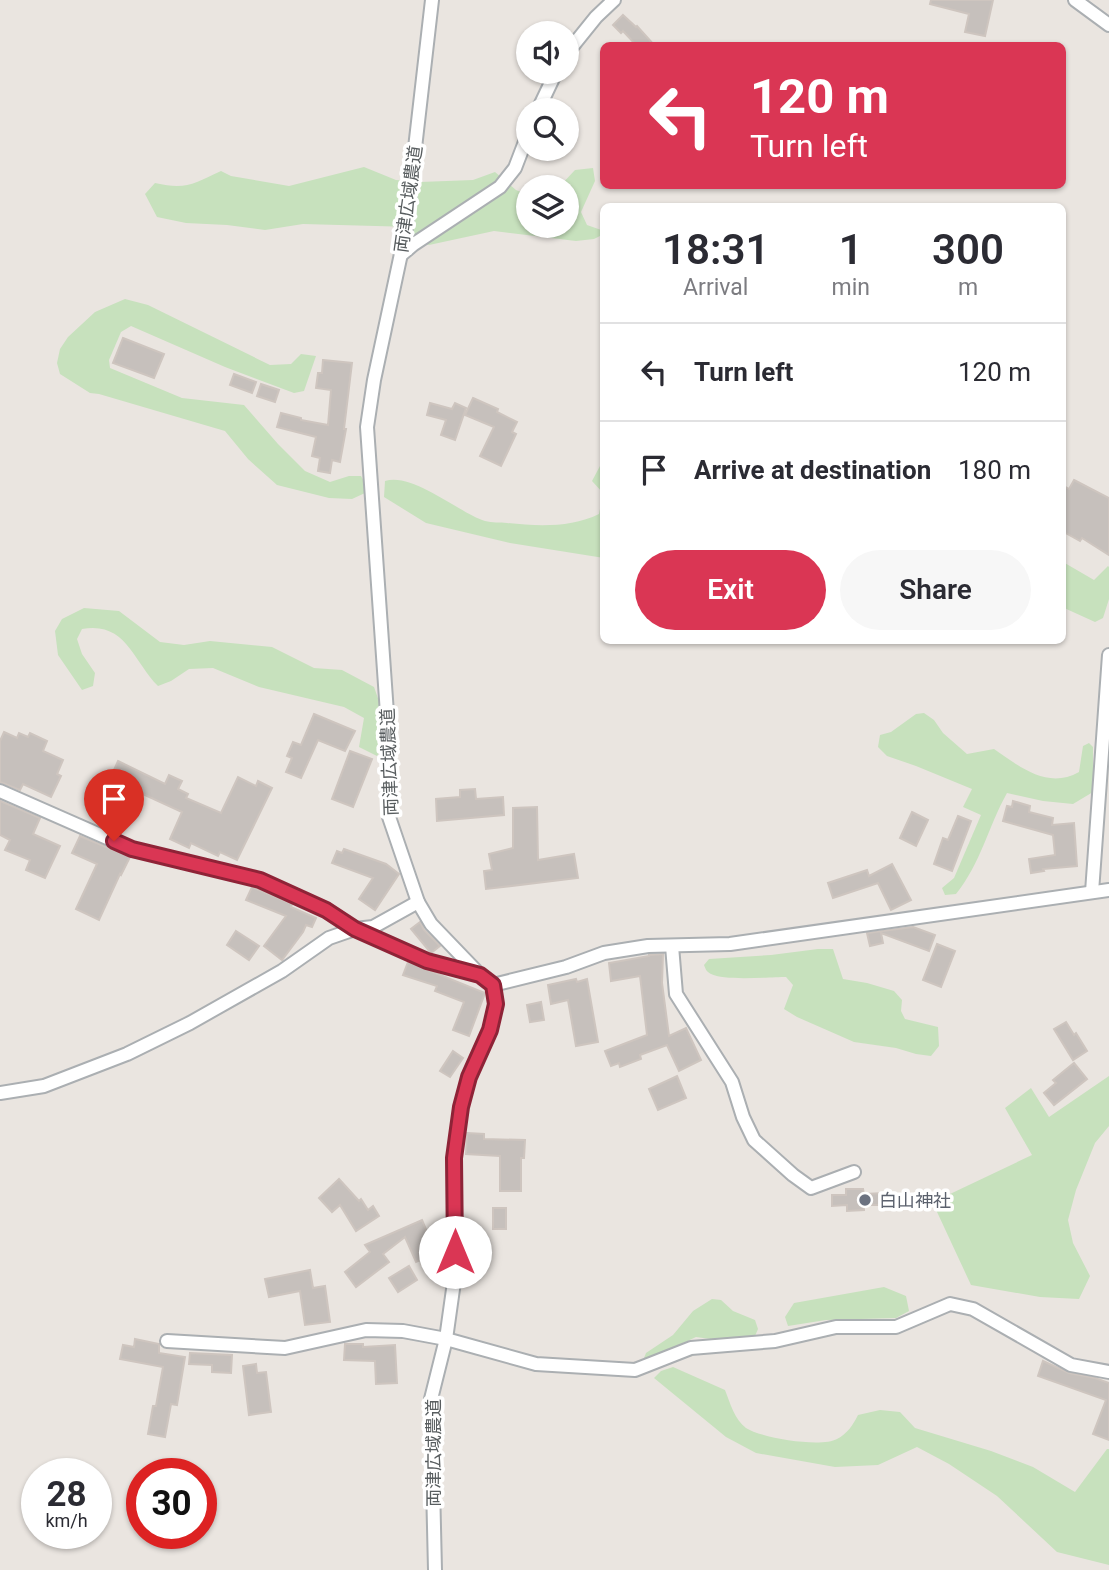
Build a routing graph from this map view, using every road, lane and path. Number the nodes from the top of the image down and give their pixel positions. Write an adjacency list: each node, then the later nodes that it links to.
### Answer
1 (432, 0): 7 (street, 両津広域農道)
2 (614, 0): 5 (street)
3 (1075, 0): 4 (street)
4 (1109, 25)
5 (579, 38)
6 (518, 161): 7 (street)
7 (401, 255): 12 (street, 両津広域農道)
8 (1109, 655): 11 (street)
9 (0, 792): 13 (street)
10 (1109, 890): 11 (street)
11 (1092, 892): 14 (street)
12 (418, 902): 13 (street); 15 (street, 両津広域農道)
13 (355, 929): 15 (street); 17 (street)
14 (672, 946): 16 (street); 18 (street)
15 (480, 975): 16 (street, 両津広域農道)
16 (493, 985): 19 (street, 両津広域農道)
17 (0, 1093)
18 (854, 1172)
19 (446, 1339): 20 (street); 21 (street); 22 (street, 両津広域農道)
20 (167, 1341)
21 (1109, 1372)
22 (435, 1570)

